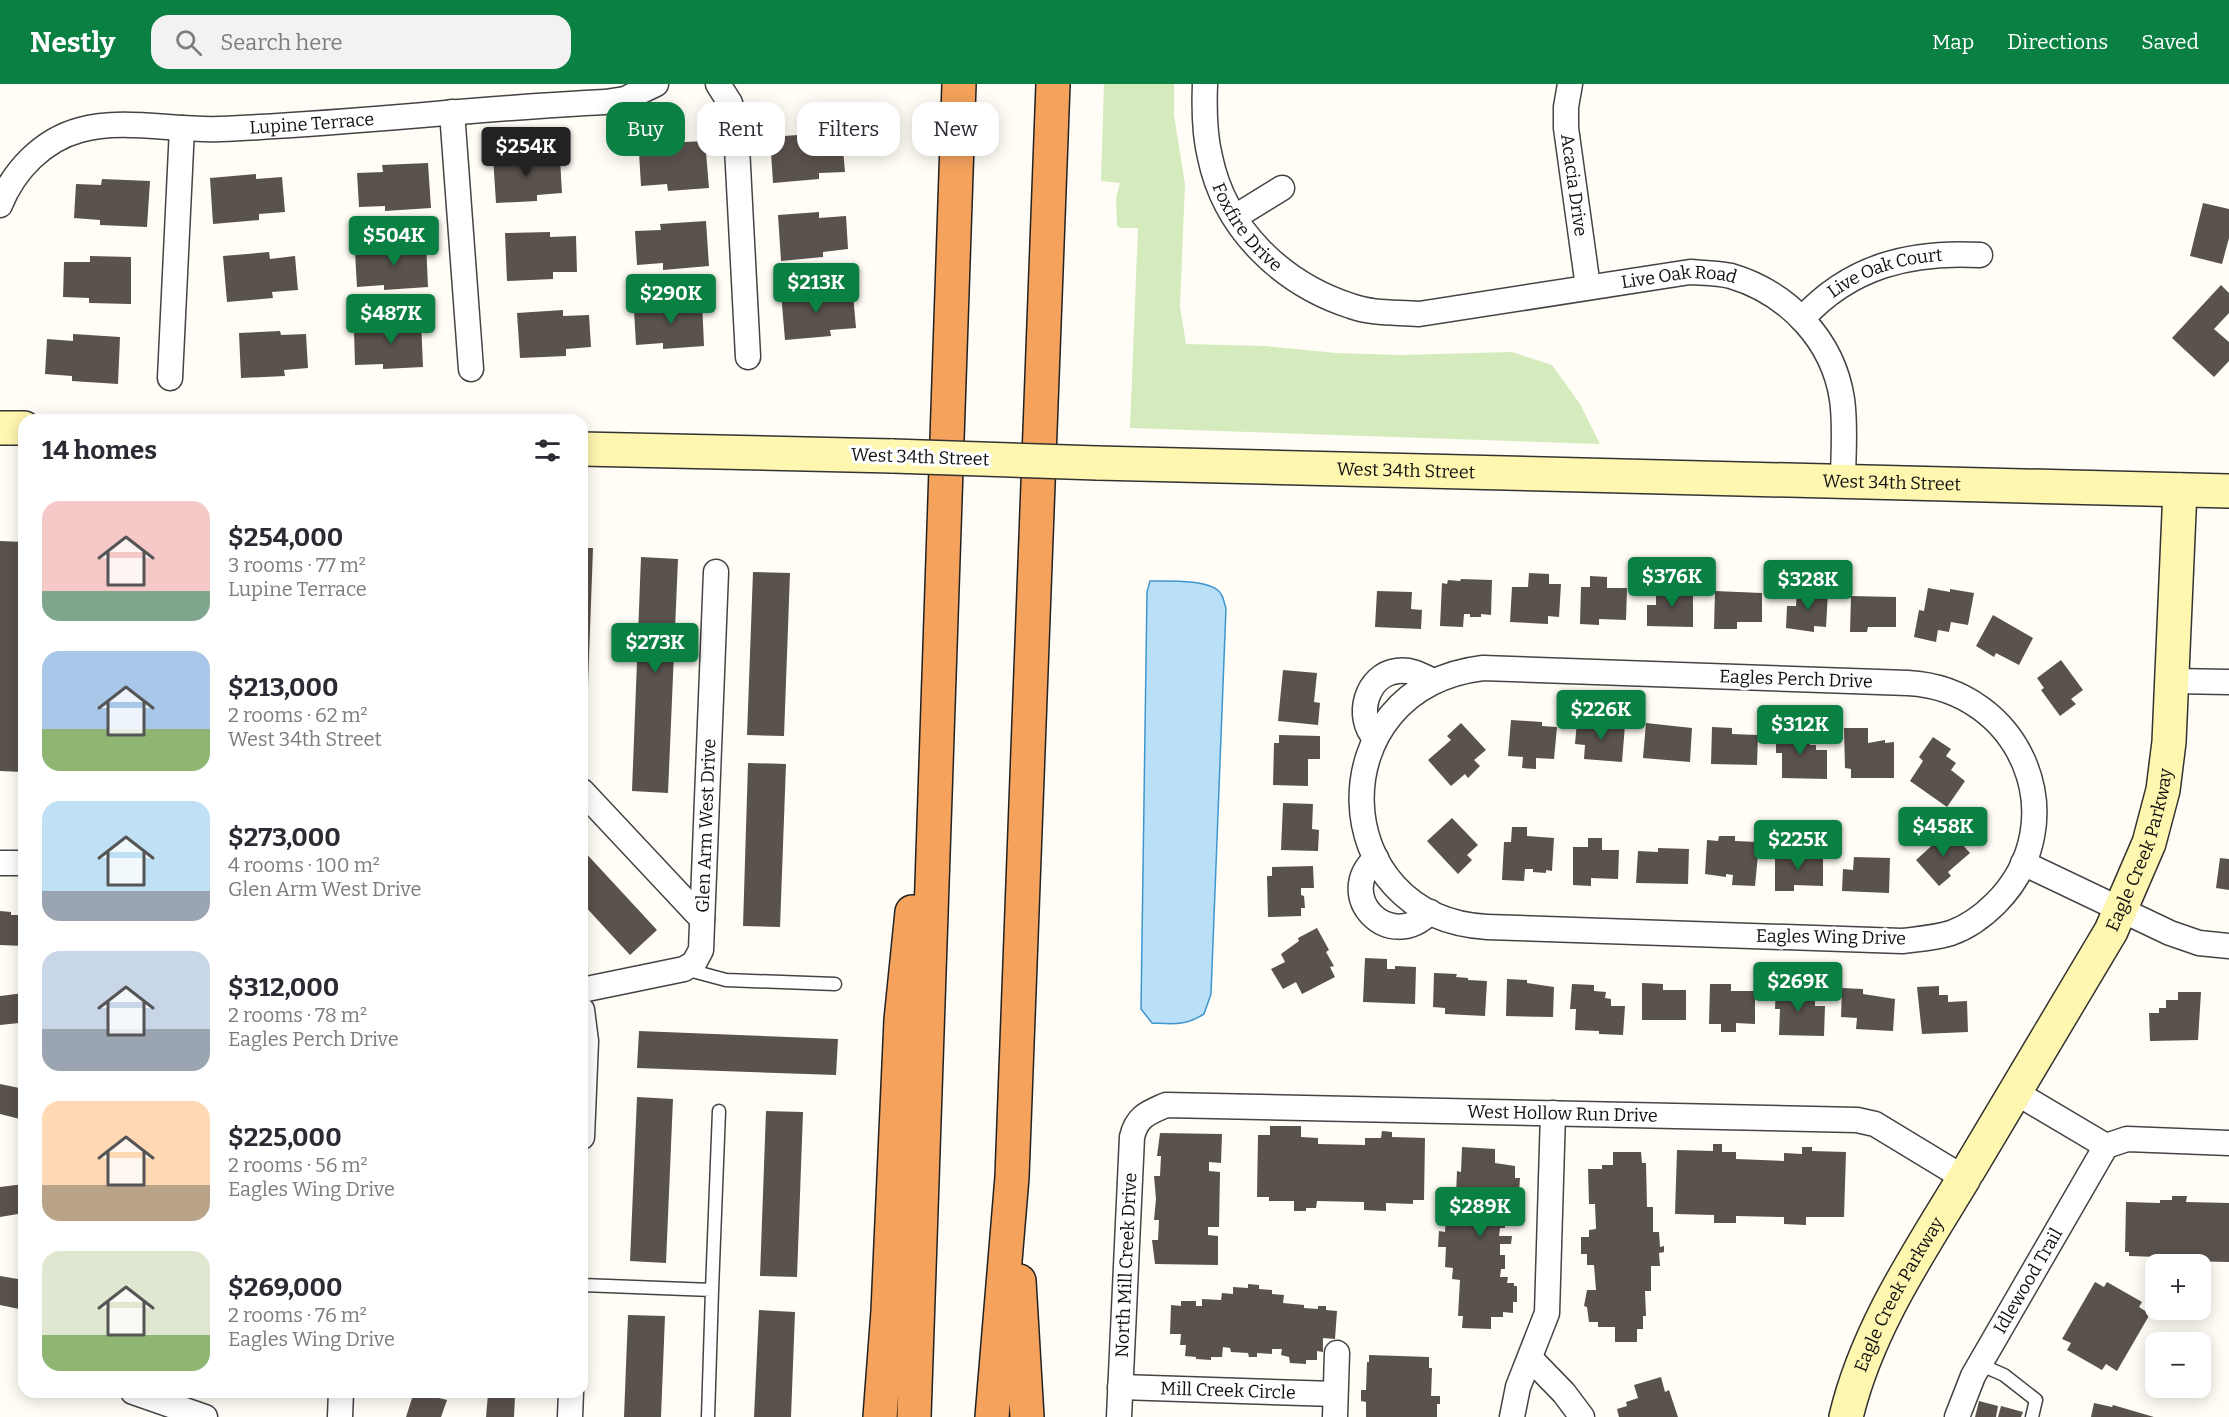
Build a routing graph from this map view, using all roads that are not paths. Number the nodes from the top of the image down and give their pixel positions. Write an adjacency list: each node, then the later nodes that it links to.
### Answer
1 (656, 84): 7 (street, Lupine Terrace)
2 (718, 84): 16 (street)
3 (959, 84): 26 (highway)
4 (1053, 84): 51 (highway)
5 (1205, 84): 11 (street, Foxfire Drive)
6 (1570, 84): 13 (street, Acacia Drive)
7 (452, 112): 8 (street, Lupine Terrace); 17 (street)
8 (182, 128): 10 (street, Lupine Terrace); 18 (street)
9 (1282, 188): 11 (street)
10 (0, 205)
11 (1235, 217): 14 (street, Foxfire Drive)
12 (1980, 255): 15 (street, Live Oak Court)
13 (1588, 287): 14 (street, Live Oak Road); 15 (street, Live Oak Road)
14 (1371, 311)
15 (1802, 319): 22 (street, Live Oak Road)
16 (748, 357)
17 (471, 369)
18 (170, 378)
19 (0, 428): 20 (street)
20 (18, 428)
21 (588, 449): 22 (street, West 34th Street, bridge)
22 (1843, 482): 23 (street, West 34th Street)
23 (2180, 490): 24 (street, West 34th Street); 28 (street, Eagle Creek Parkway)
24 (2229, 491)
25 (716, 572): 39 (street, Glen Arm West Drive)
26 (939, 629): 66 (highway); 67 (highway)
27 (1433, 681): 30 (street, Eagles Perch Drive); 30 (street); 36 (street, Eagles Perch Drive)
28 (2173, 681): 29 (street); 37 (street, Eagle Creek Parkway)
29 (2229, 682)
30 (1375, 738): 31 (street, Eagles Perch Drive)
31 (1361, 794): 33 (street, Eagles Wing Drive)
32 (588, 797): 39 (street)
33 (1376, 858): 38 (street, Eagles Wing Drive); 38 (street)
34 (0, 863): 35 (street)
35 (18, 863)
36 (2023, 863): 37 (street); 38 (street, Eagles Wing Drive)
37 (2121, 909): 40 (street); 44 (street, Eagle Creek Parkway)
38 (1430, 912)
39 (702, 919): 41 (street, Glen Arm West Drive)
40 (2229, 946)
41 (684, 969): 42 (lane); 43 (street)
42 (836, 984)
43 (588, 989)
44 (2015, 1092): 49 (street); 50 (street, Eagle Creek Parkway)
45 (719, 1111): 53 (lane)
46 (1553, 1113): 47 (street, West Hollow Run Drive); 50 (street, West Hollow Run Drive); 55 (street)
47 (1141, 1118): 57 (street, North Mill Creek Drive)
48 (2229, 1143): 49 (street)
49 (2106, 1146): 56 (street, Idlewood Trail)
50 (1966, 1174): 73 (street, Eagle Creek Parkway)
51 (1012, 1177): 68 (highway); 69 (highway)
52 (588, 1285): 53 (lane)
53 (712, 1290): 65 (lane)
54 (1337, 1353): 61 (street, Mill Creek Circle)
55 (1530, 1358): 71 (street); 72 (street)
56 (1979, 1364): 74 (street, Idlewood Trail); 75 (lane)
57 (1120, 1387): 61 (street, Mill Creek Circle); 70 (street, North Mill Creek Drive)
58 (150, 1398): 62 (street)
59 (341, 1398): 63 (street)
60 (571, 1398): 64 (street)
61 (1335, 1405)
62 (205, 1417)
63 (340, 1417)
64 (570, 1417)
65 (708, 1417)
66 (880, 1417)
67 (914, 1417)
68 (992, 1417)
69 (1027, 1417)
70 (1119, 1417)
71 (1512, 1417)
72 (1582, 1417)
73 (1846, 1417)
74 (1957, 1417)
75 (2032, 1417)

